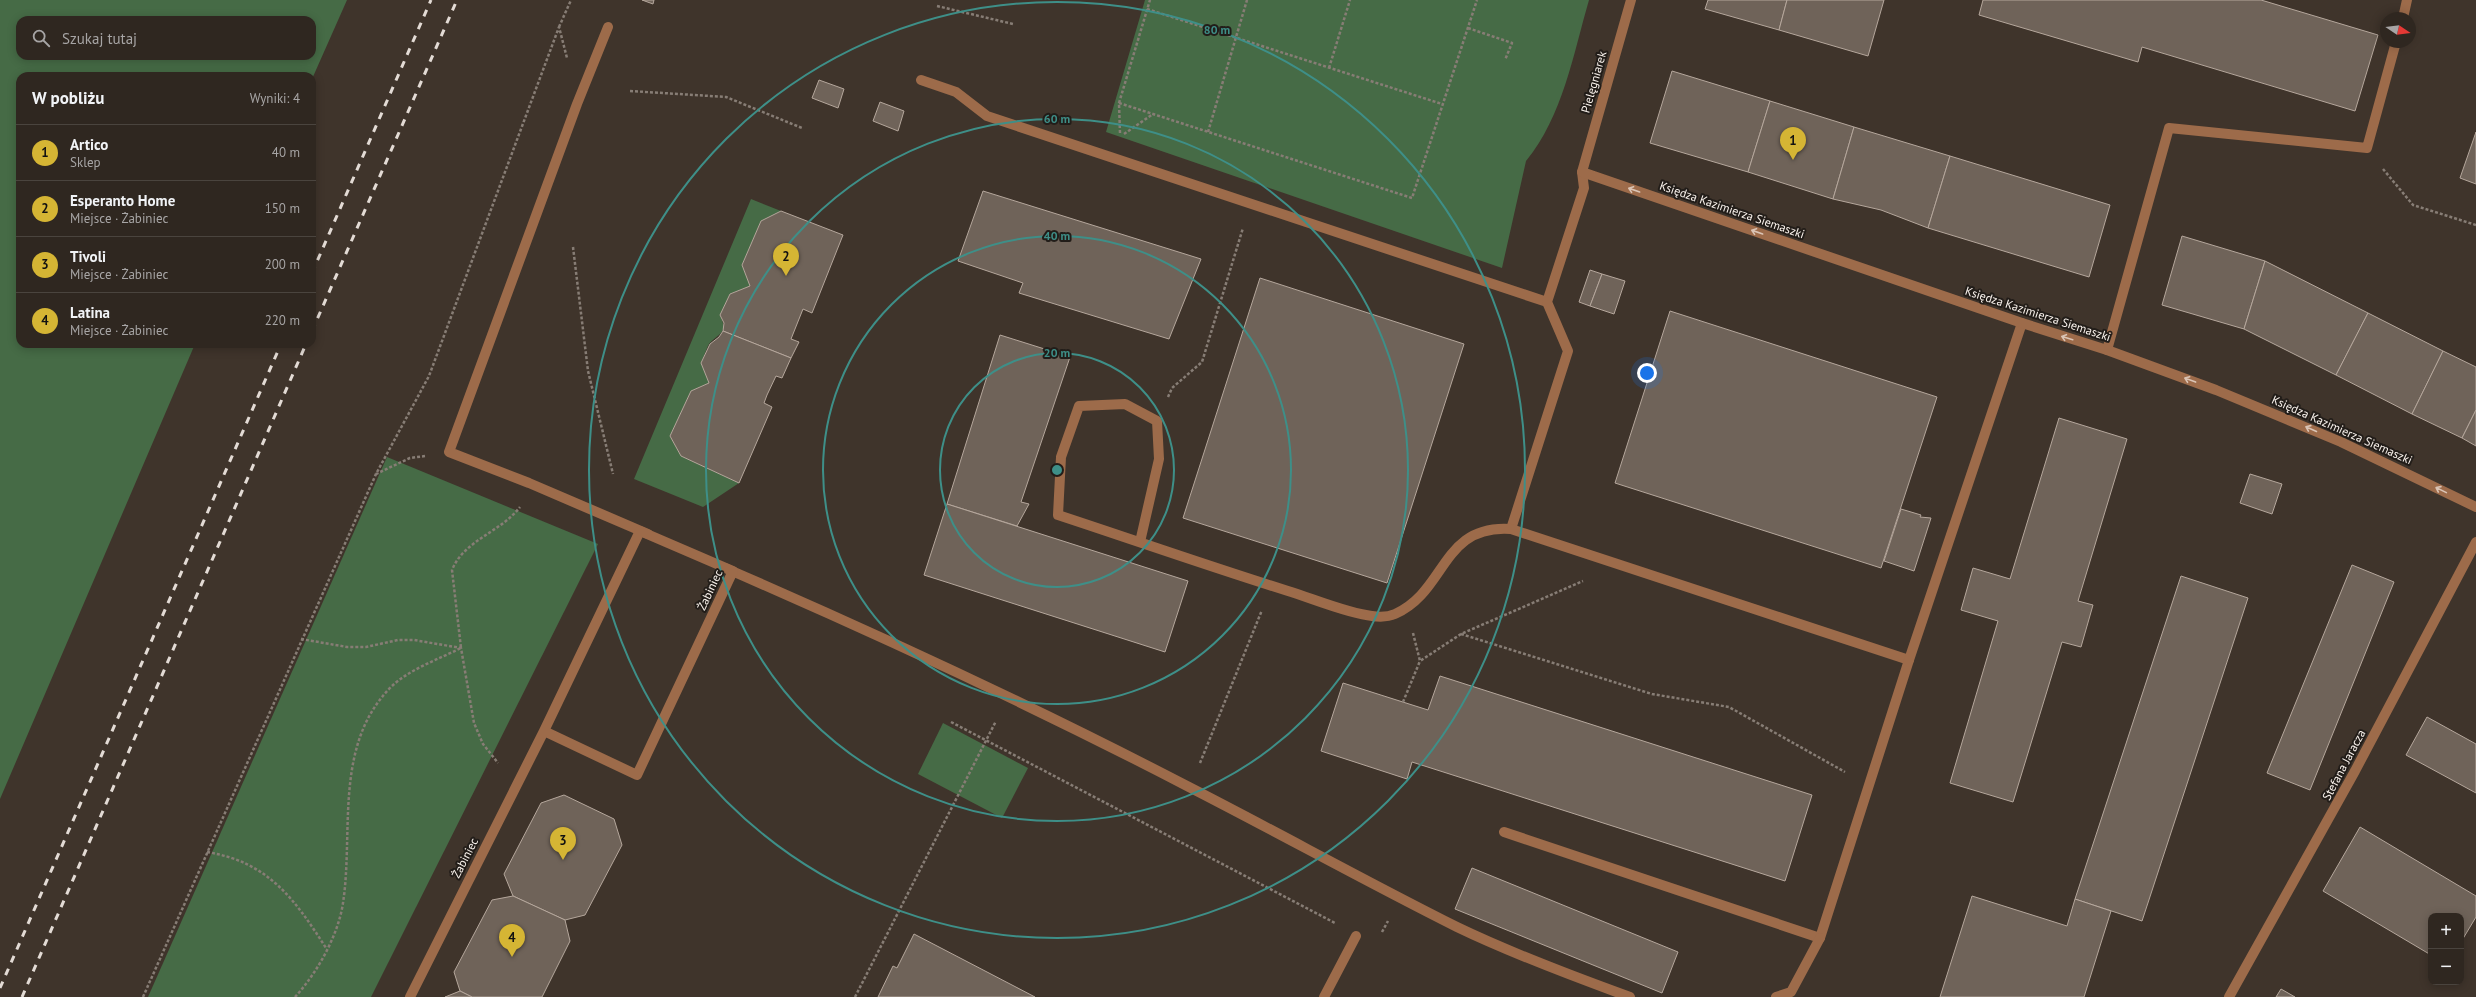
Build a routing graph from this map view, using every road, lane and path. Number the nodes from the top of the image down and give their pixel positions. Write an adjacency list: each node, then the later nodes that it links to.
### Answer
1 (571, 0): 12 (path)
2 (1150, 0): 9 (path)
3 (1247, 0): 15 (path)
4 (1350, 0): 18 (path)
5 (1477, 0): 14 (path)
6 (1631, 0): 28 (street, Pielęgniarek)
7 (2408, 0): 10 (street)
8 (937, 6): 11 (path)
9 (1147, 9): 15 (path); 21 (path)
10 (2404, 12)
11 (1013, 24)
12 (560, 27): 22 (path); 37 (path)
13 (608, 27): 22 (street)
14 (1468, 28): 17 (path); 23 (path)
15 (1234, 38): 18 (path); 26 (path)
16 (2394, 48): 27 (street)
17 (1505, 60)
18 (1329, 68): 23 (path)
19 (922, 80): 29 (street)
20 (630, 91): 25 (path)
21 (1119, 103): 24 (path); 24 (path)
22 (577, 104): 36 (street)
23 (1442, 104): 26 (path)
24 (1153, 114): 26 (path)
25 (802, 128)
26 (1208, 132)
27 (2367, 148): 30 (path); 34 (street)
28 (1582, 172): 32 (street, Pielęgniarek); 33 (street, Księdza Kazimierza Siemaszki, one-way to 28)
29 (1251, 203): 32 (street); 35 (path)
30 (2476, 226)
31 (573, 247): 38 (path)
32 (1547, 302): 41 (street)
33 (2022, 324): 34 (street, Księdza Kazimierza Siemaszki, one-way to 33); 52 (street)
34 (2106, 350): 40 (street, Księdza Kazimierza Siemaszki, one-way to 34)
35 (1172, 388)
36 (449, 452): 37 (path); 39 (street)
37 (376, 474): 50 (path)
38 (613, 474)
39 (529, 483): 42 (street); 51 (path)
40 (2476, 507)
41 (1511, 529): 45 (street); 48 (street)
42 (640, 531): 46 (street); 57 (street, Żabiniec)
43 (1140, 542): 43 (street); 47 (street)
44 (2476, 542): 75 (street, Stefana Jaracza)
45 (1591, 556): 49 (path); 52 (street)
46 (733, 571): 54 (street); 57 (street, Żabiniec)
47 (1272, 586): 48 (street); 61 (path)
48 (1404, 608): 53 (path)
49 (1461, 634): 53 (path); 60 (path)
50 (301, 639): 51 (path); 63 (path)
51 (461, 648): 59 (path); 67 (path)
52 (1908, 660): 60 (street)
53 (1420, 661): 55 (path)
54 (1008, 697): 58 (path); 61 (street)
55 (1403, 702)
56 (951, 722): 58 (path)
57 (544, 731): 59 (street, Żabiniec)
58 (986, 740): 65 (path); 71 (path)
59 (518, 782): 70 (street, Żabiniec)
60 (1868, 785): 66 (street)
61 (1191, 788): 64 (street)
62 (1504, 832): 66 (street)
63 (207, 852): 67 (path); 68 (path)
64 (1400, 897): 65 (path); 73 (street)
65 (1356, 936): 72 (street)
66 (1820, 938): 74 (street)
67 (327, 948): 69 (path)
68 (143, 997)
69 (295, 997)
70 (410, 997)
71 (855, 997)
72 (1324, 997)
73 (1630, 997)
74 (1776, 997)
75 (2229, 997)

